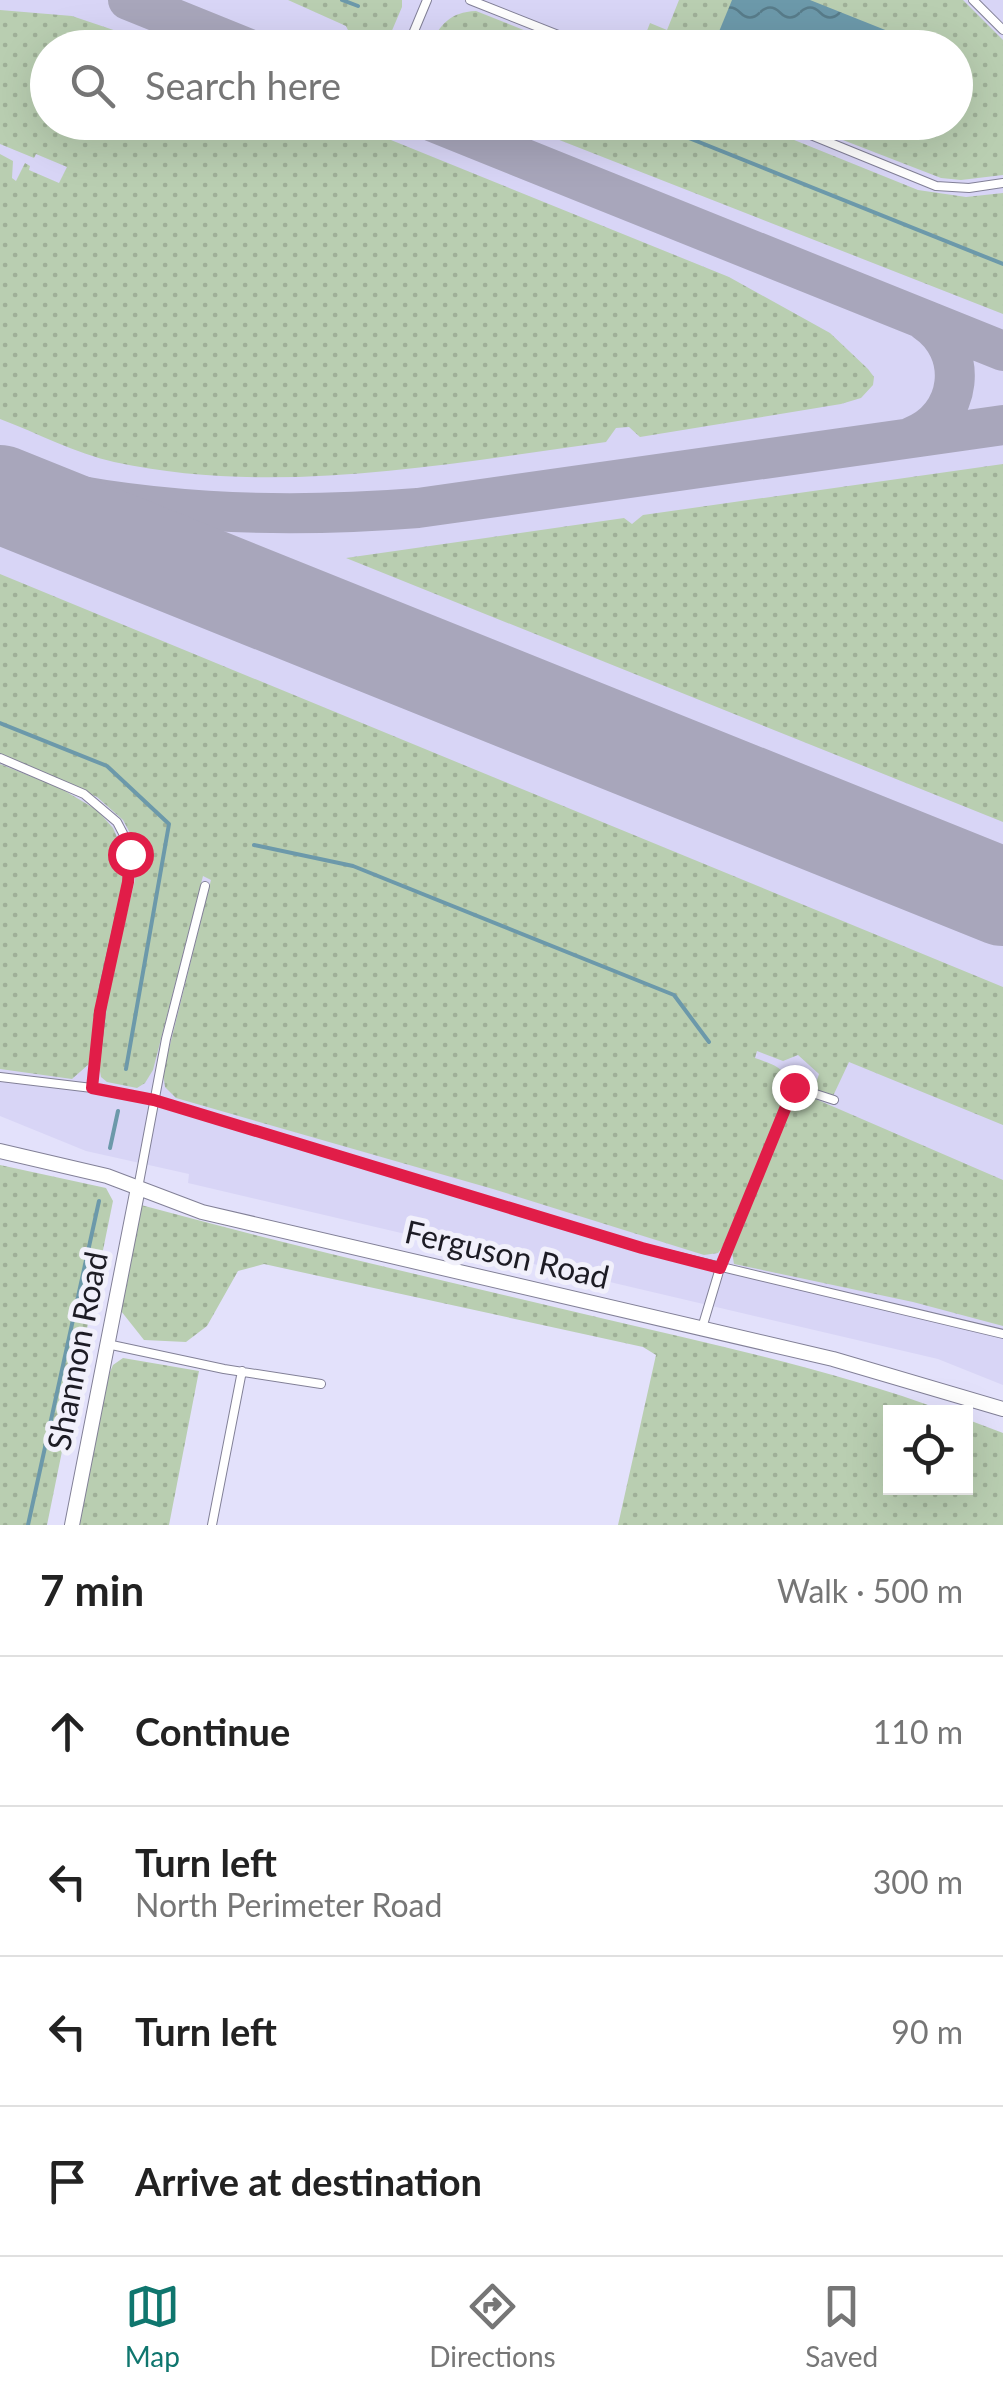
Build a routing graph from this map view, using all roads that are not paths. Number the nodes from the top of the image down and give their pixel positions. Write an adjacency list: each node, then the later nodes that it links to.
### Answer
1 (426, 0): 4 (lane)
2 (470, 0): 5 (lane)
3 (973, 0): 6 (lane)
4 (414, 30)
5 (546, 30)
6 (1003, 30)
7 (822, 140): 8 (lane)
8 (1003, 183)
9 (0, 758): 14 (lane)
10 (205, 886): 15 (lane)
11 (800, 1072): 13 (lane)
12 (0, 1077): 14 (lane)
13 (794, 1087): 16 (lane); 19 (lane)
14 (92, 1088): 15 (lane)
15 (154, 1100): 18 (lane); 19 (lane)
16 (834, 1100)
17 (0, 1151): 18 (street, Ferguson Road)
18 (138, 1188): 20 (street, Ferguson Road); 22 (street, Shannon Road)
19 (720, 1268): 20 (lane); 21 (lane)
20 (702, 1328): 25 (street, Ferguson Road)
21 (1003, 1334)
22 (107, 1344): 23 (lane); 26 (street, Shannon Road)
23 (242, 1371): 24 (lane); 27 (lane)
24 (321, 1384)
25 (1003, 1409)
26 (72, 1525)
27 (212, 1525)

